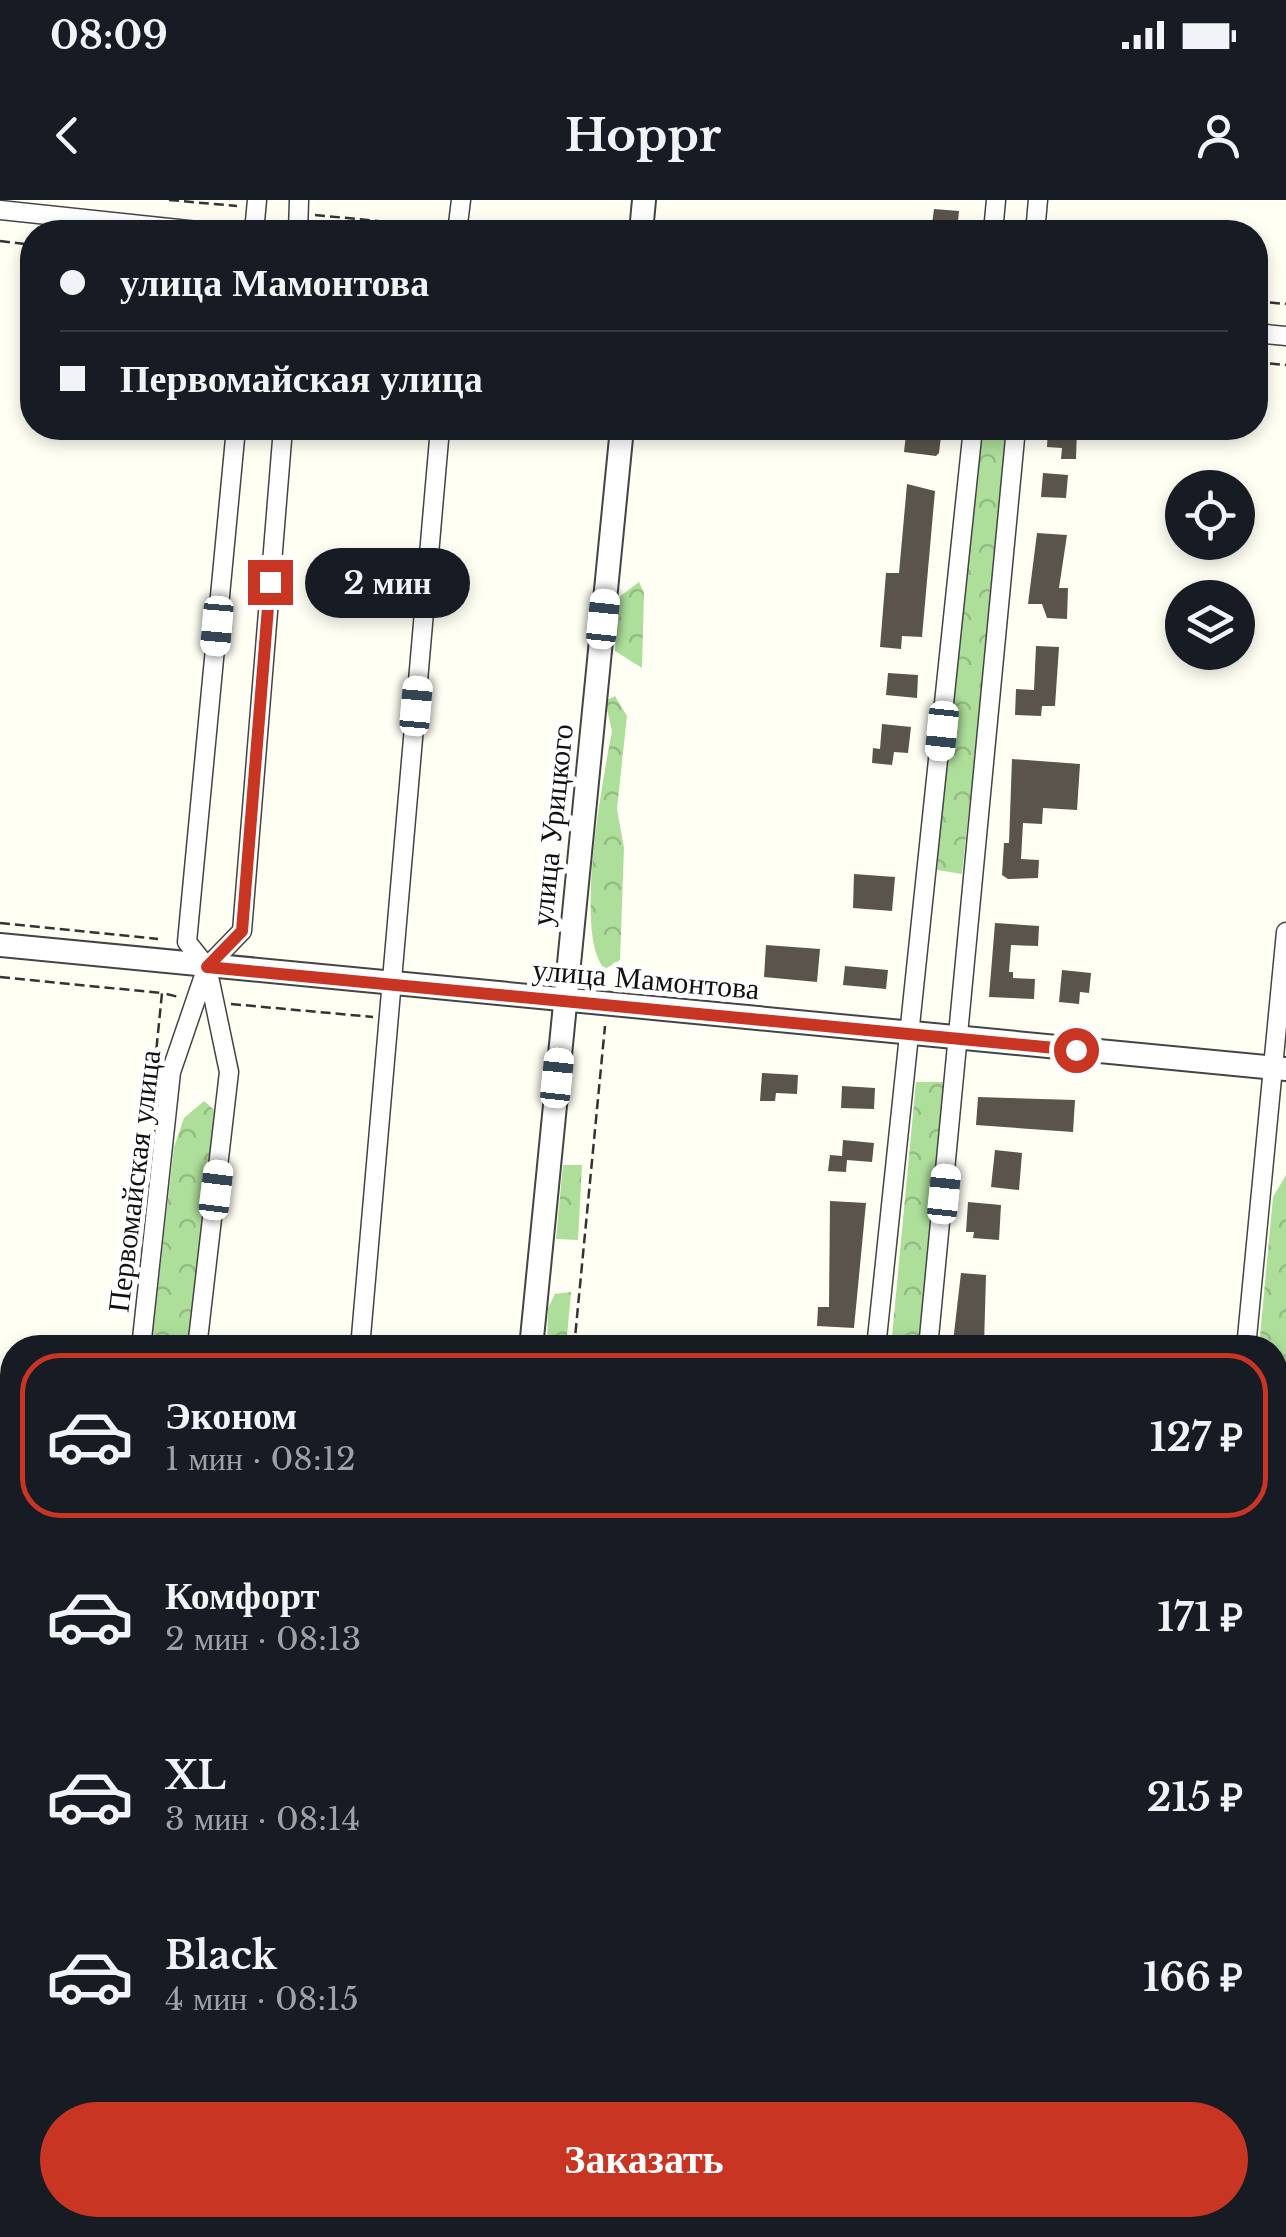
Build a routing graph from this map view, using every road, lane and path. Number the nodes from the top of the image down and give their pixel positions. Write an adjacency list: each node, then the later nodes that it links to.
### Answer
1 (169, 200): 2 (path)
2 (257, 204)
3 (0, 210): 5 (street)
4 (320, 216): 6 (path)
5 (94, 220)
6 (357, 220)
7 (235, 440): 15 (street)
8 (282, 440): 17 (street, Первомайская улица)
9 (439, 440): 19 (street)
10 (621, 440): 22 (street, улица Урицкого)
11 (972, 440): 26 (street)
12 (1015, 440): 27 (street)
13 (0, 923): 15 (path)
14 (1286, 932): 28 (street)
15 (187, 942): 17 (street)
16 (0, 945): 17 (street, улица Мамонтова)
17 (207, 967): 19 (street, улица Мамонтова); 21 (street, Первомайская улица); 23 (street)
18 (0, 977): 20 (path)
19 (392, 985): 22 (street, улица Мамонтова); 25 (street)
20 (162, 993): 21 (path); 29 (path)
21 (192, 1000): 30 (street, Первомайская улица)
22 (564, 1001): 24 (street, улица Мамонтова); 33 (street, улица Урицкого)
23 (218, 1003): 25 (path); 31 (street)
24 (607, 1005): 26 (street, улица Мамонтова); 34 (path)
25 (390, 1018): 32 (street)
26 (910, 1035): 27 (street, улица Мамонтова); 35 (street)
27 (960, 1040): 28 (street, улица Мамонтова); 36 (street)
28 (1278, 1069): 37 (street)
29 (154, 1072)
30 (142, 1335)
31 (199, 1335)
32 (361, 1335)
33 (532, 1335)
34 (575, 1335)
35 (877, 1335)
36 (929, 1335)
37 (1247, 1335)

